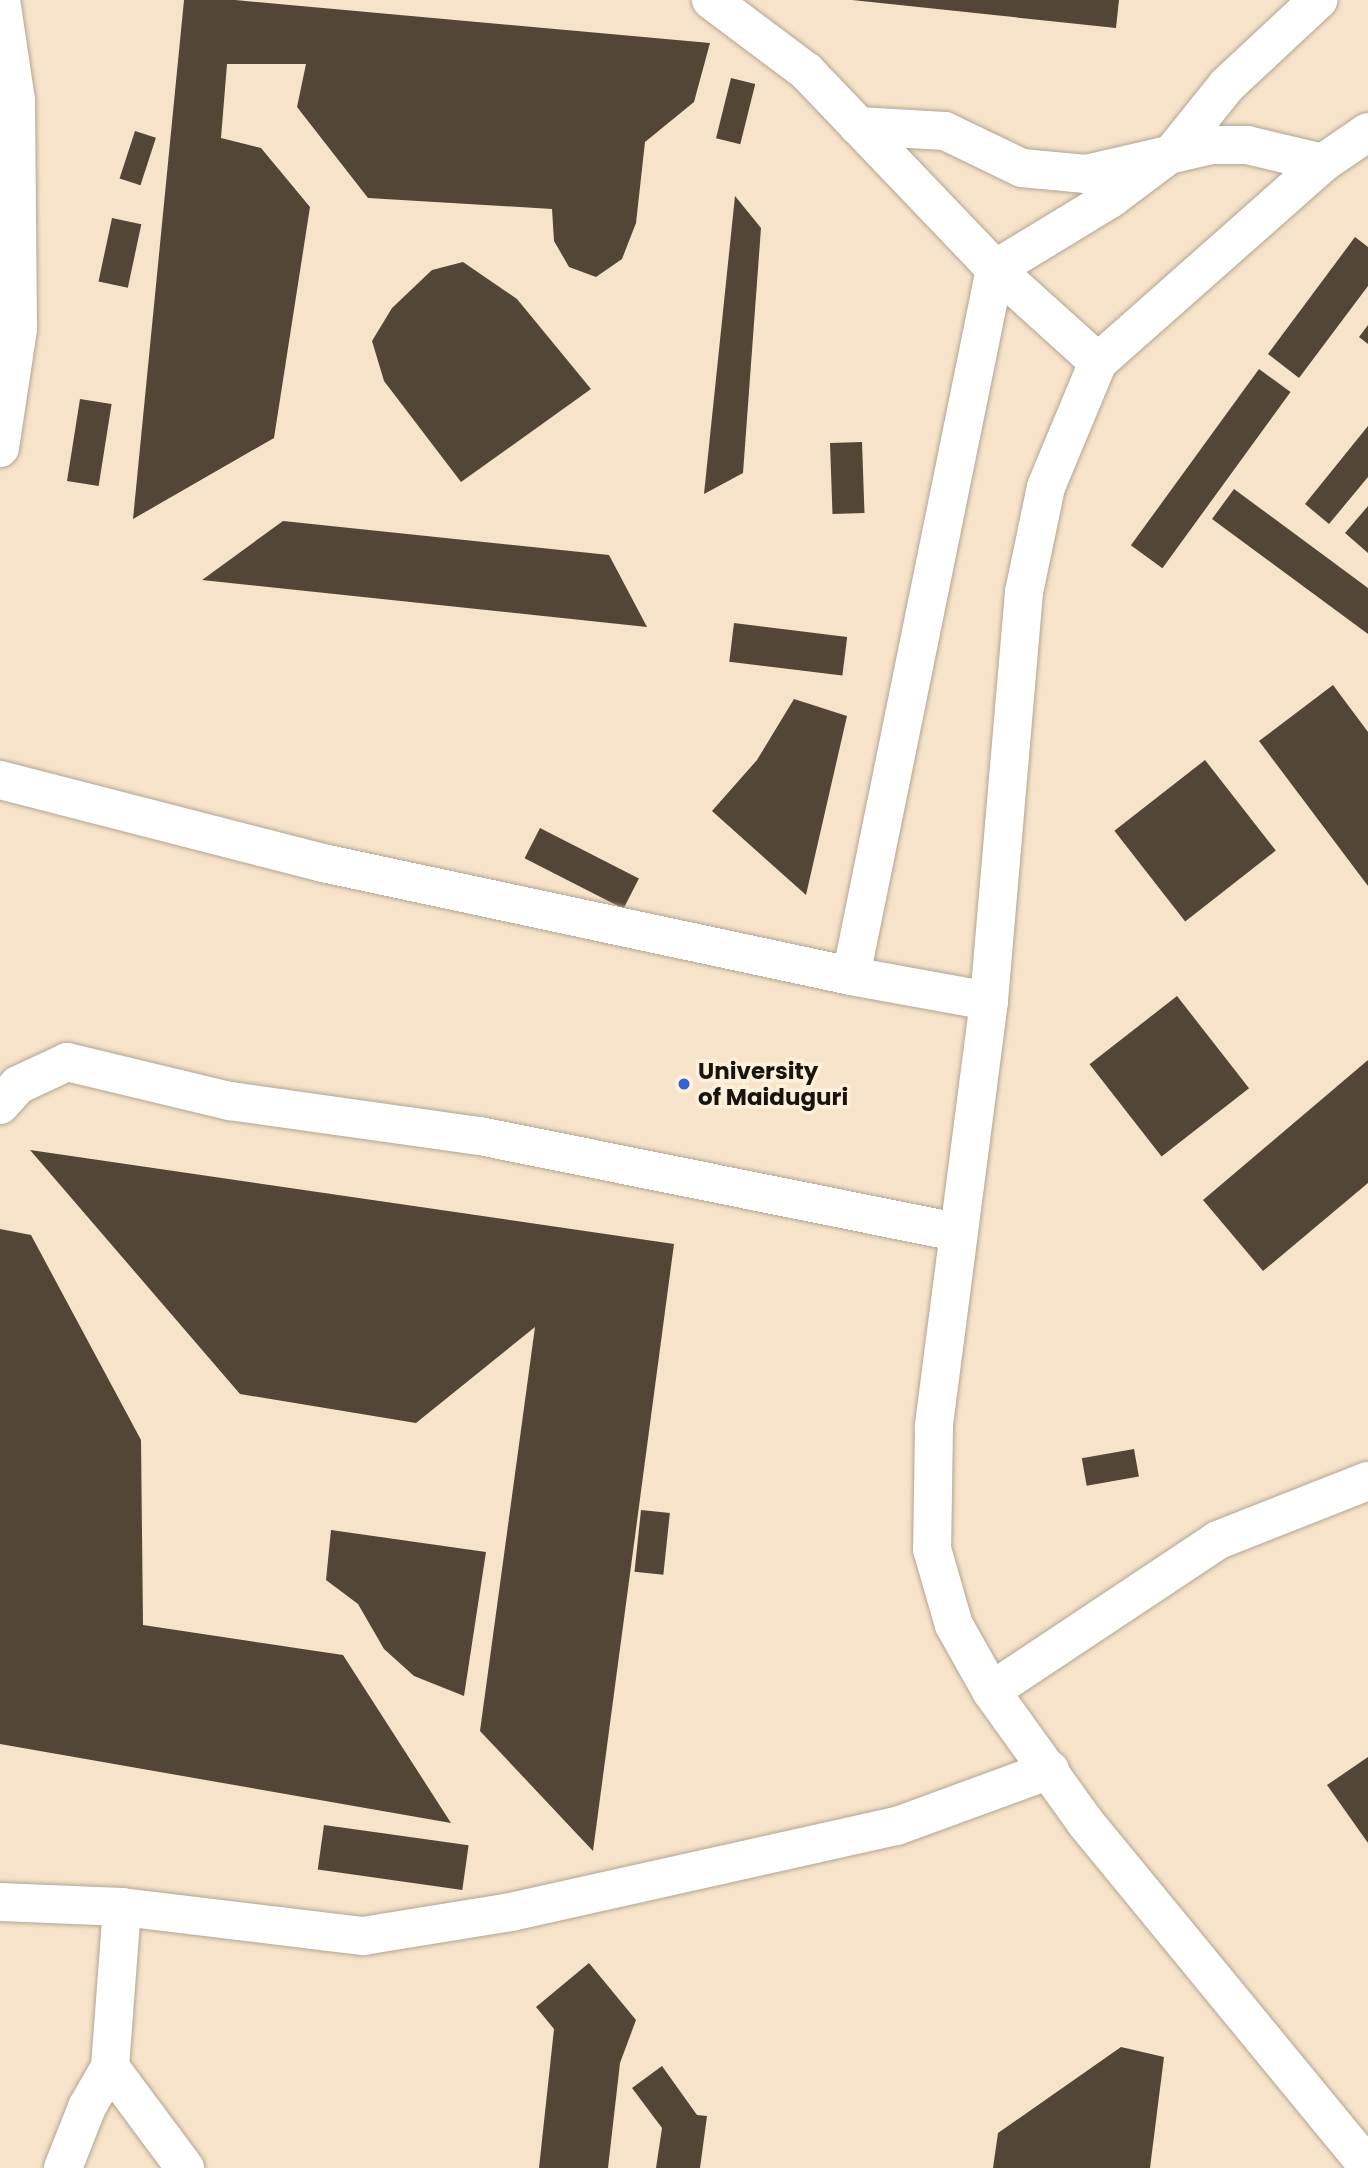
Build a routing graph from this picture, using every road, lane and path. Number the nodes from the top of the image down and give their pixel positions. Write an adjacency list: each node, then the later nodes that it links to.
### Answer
1 (1, 0): 10 (street)
2 (711, 0): 4 (street)
3 (1318, 0): 6 (street)
4 (858, 126): 6 (street); 8 (street)
5 (1368, 132): 7 (street)
6 (1174, 151): 7 (street); 8 (street)
7 (1323, 163): 9 (street)
8 (995, 269): 9 (street); 12 (street)
9 (1098, 362): 13 (street)
10 (0, 448)
11 (0, 780): 12 (street)
12 (852, 976): 13 (street)
13 (989, 1001): 15 (street)
14 (0, 1105): 15 (street)
15 (957, 1232): 17 (street)
16 (1368, 1481): 17 (street)
17 (990, 1690): 18 (street)
18 (1050, 1770): 20 (street); 22 (street)
19 (0, 1902): 20 (street)
20 (122, 1907): 21 (street)
21 (110, 2067): 23 (street); 24 (street)
22 (1368, 2166)
23 (63, 2168)
24 (185, 2168)

